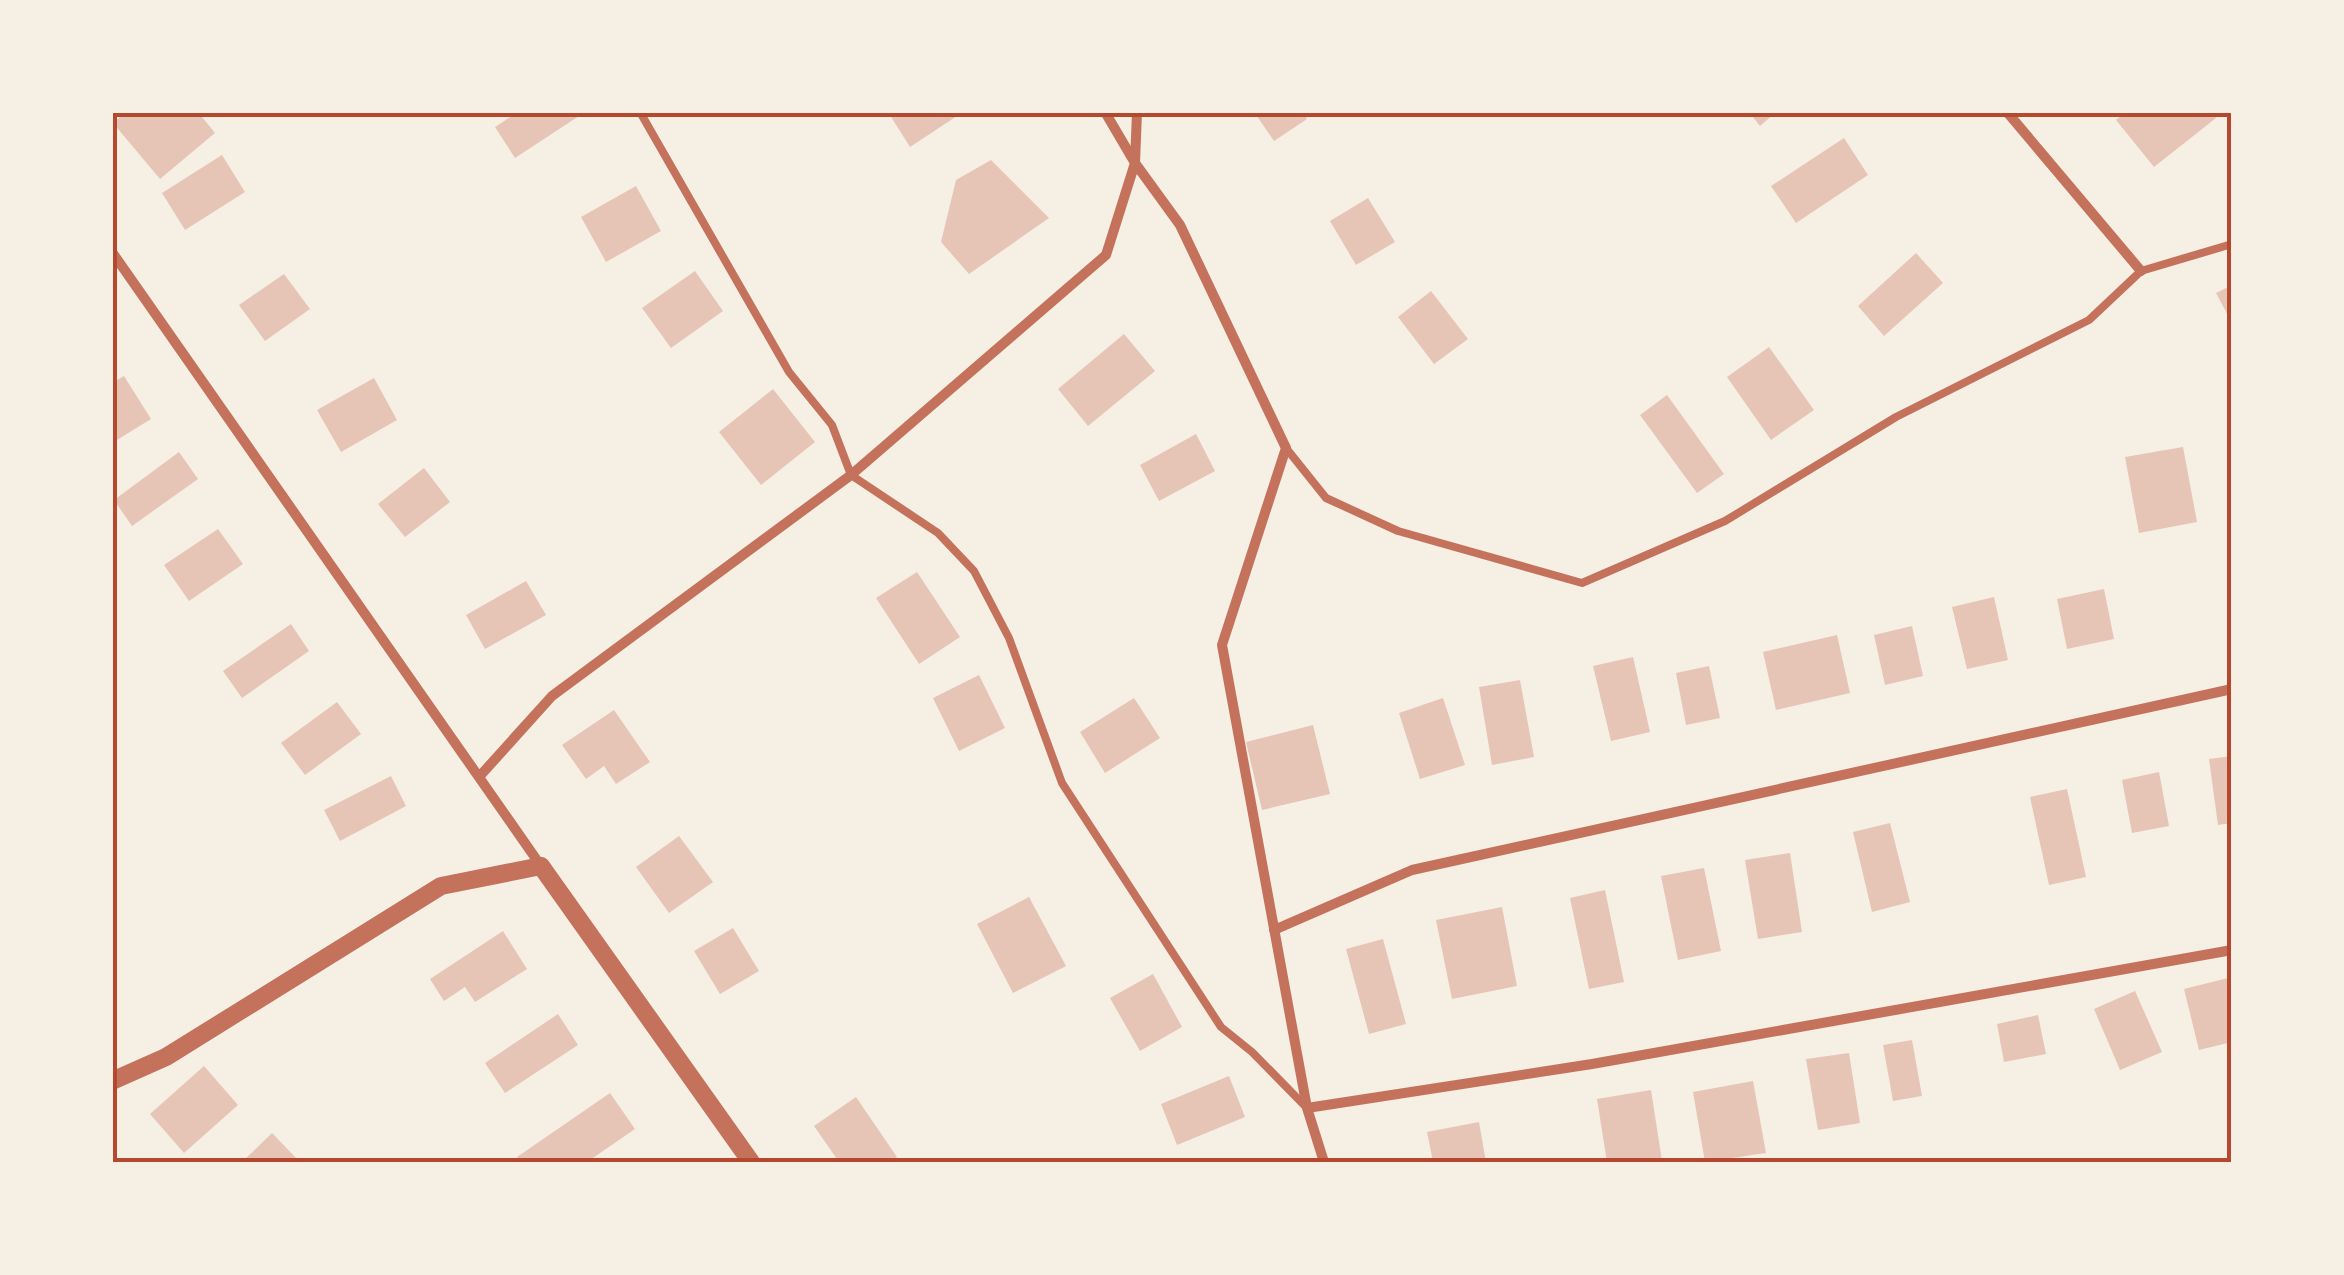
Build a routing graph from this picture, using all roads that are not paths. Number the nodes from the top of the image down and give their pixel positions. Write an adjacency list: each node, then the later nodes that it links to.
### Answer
1 (640, 112): 10 (lane)
2 (1105, 112): 5 (street)
3 (1137, 112): 5 (street)
4 (2006, 112): 8 (street)
5 (1135, 163): 9 (street); 10 (street)
6 (2232, 244): 8 (lane)
7 (112, 252): 12 (street)
8 (2141, 270): 9 (lane)
9 (1286, 448): 14 (street)
10 (851, 475): 12 (street); 17 (lane)
11 (2232, 688): 14 (street)
12 (479, 776): 13 (street)
13 (541, 866): 16 (street); 18 (street)
14 (1274, 930): 17 (street)
15 (2232, 950): 17 (street)
16 (112, 1081)
17 (1307, 1108): 19 (street)
18 (751, 1162)
19 (1324, 1162)

